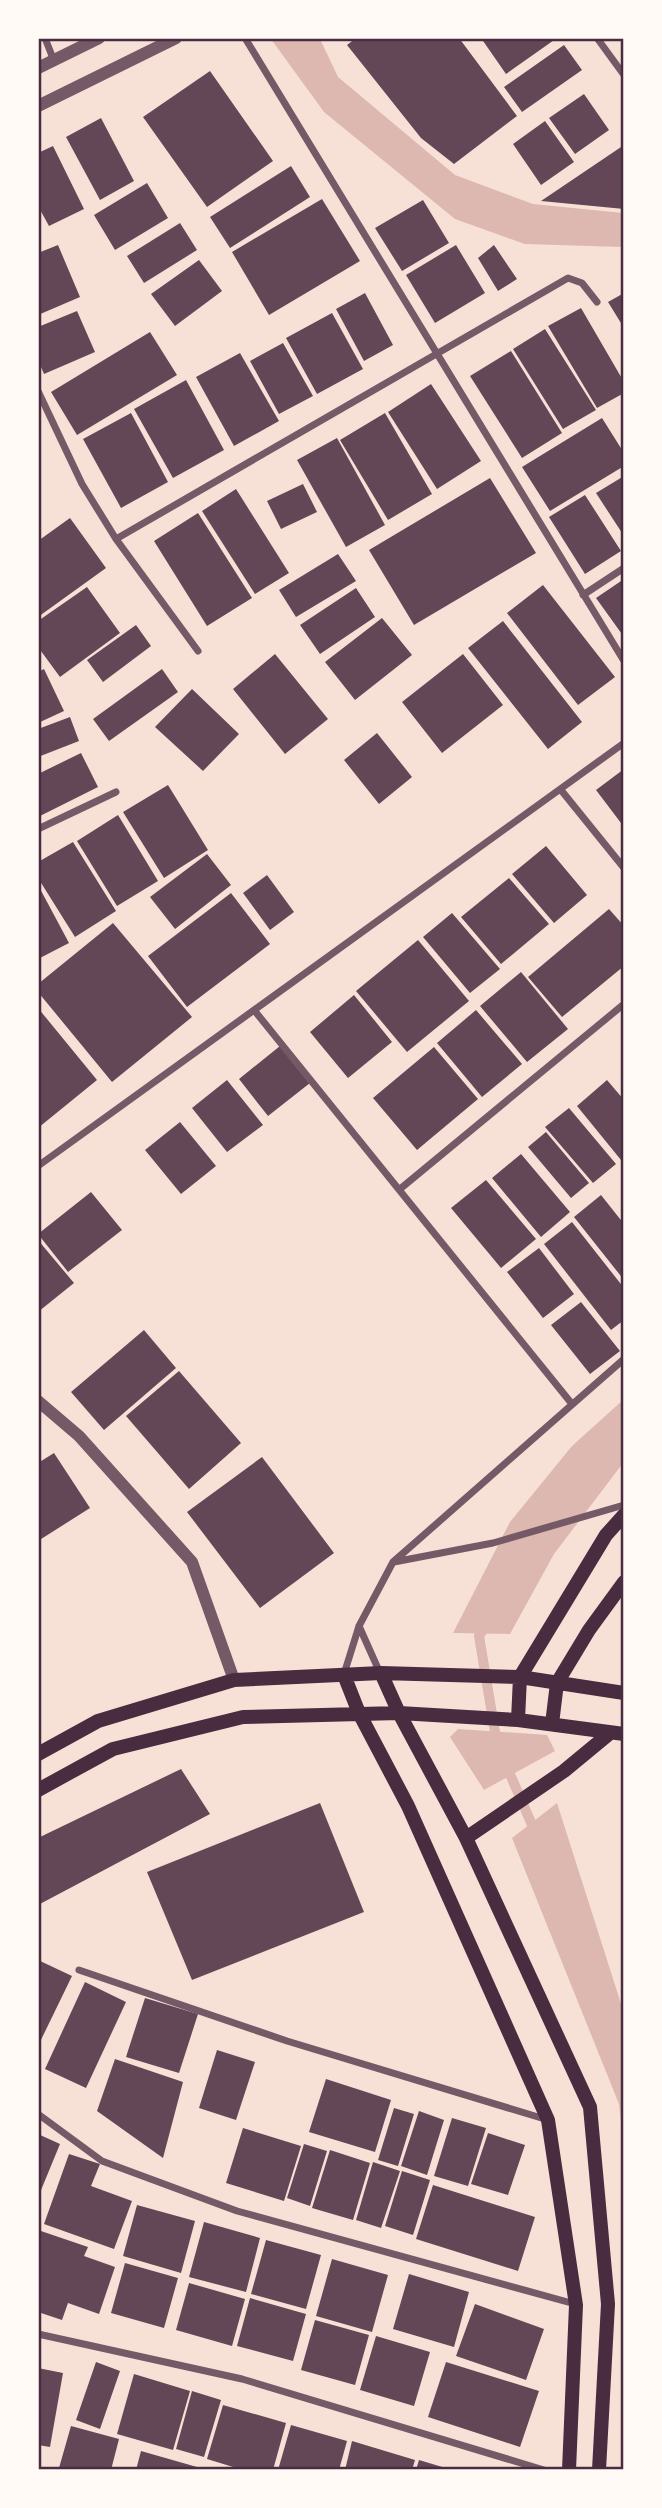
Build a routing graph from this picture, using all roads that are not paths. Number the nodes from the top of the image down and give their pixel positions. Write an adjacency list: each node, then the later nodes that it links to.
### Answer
1 (45, 38): 6 (street)
2 (99, 38): 6 (street)
3 (176, 38): 9 (street)
4 (245, 38): 11 (street)
5 (597, 38): 8 (street)
6 (54, 61): 7 (street)
7 (38, 68)
8 (624, 75)
9 (38, 106)
10 (597, 302): 11 (street)
11 (437, 355): 13 (street); 15 (street)
12 (38, 391): 13 (street)
13 (116, 539): 16 (street)
14 (624, 568): 15 (street)
15 (583, 595): 17 (street)
16 (198, 651)
17 (624, 662)
18 (624, 743): 19 (street)
19 (561, 790): 22 (street); 24 (street)
20 (116, 792): 21 (street)
21 (38, 829)
22 (624, 868)
23 (624, 1004): 26 (street)
24 (254, 1010): 25 (street); 26 (street)
25 (38, 1167)
26 (400, 1189): 29 (street)
27 (624, 1359): 29 (street)
28 (38, 1401): 38 (street)
29 (572, 1404): 32 (street)
30 (624, 1505): 32 (street)
31 (624, 1514): 37 (main road)
32 (393, 1562): 34 (street)
33 (624, 1582): 39 (main road)
34 (359, 1626): 35 (street); 36 (street)
35 (381, 1673): 36 (main road); 37 (main road); 42 (main road)
36 (344, 1675): 38 (main road); 41 (main road)
37 (520, 1677): 39 (main road); 43 (main road)
38 (234, 1680): 46 (main road)
39 (557, 1683): 40 (main road); 44 (main road)
40 (624, 1693)
41 (359, 1713): 42 (main road); 47 (main road); 51 (main road)
42 (399, 1713): 43 (main road); 48 (main road)
43 (513, 1720): 44 (main road)
44 (552, 1724): 45 (main road)
45 (617, 1733): 48 (main road)
46 (38, 1754)
47 (38, 1790)
48 (466, 1838): 56 (main road)
49 (79, 1970): 51 (street)
50 (38, 2114): 52 (street)
51 (548, 2120): 52 (main road)
52 (576, 2305): 55 (main road)
53 (38, 2334): 54 (street)
54 (544, 2469)
55 (569, 2469)
56 (599, 2469)

